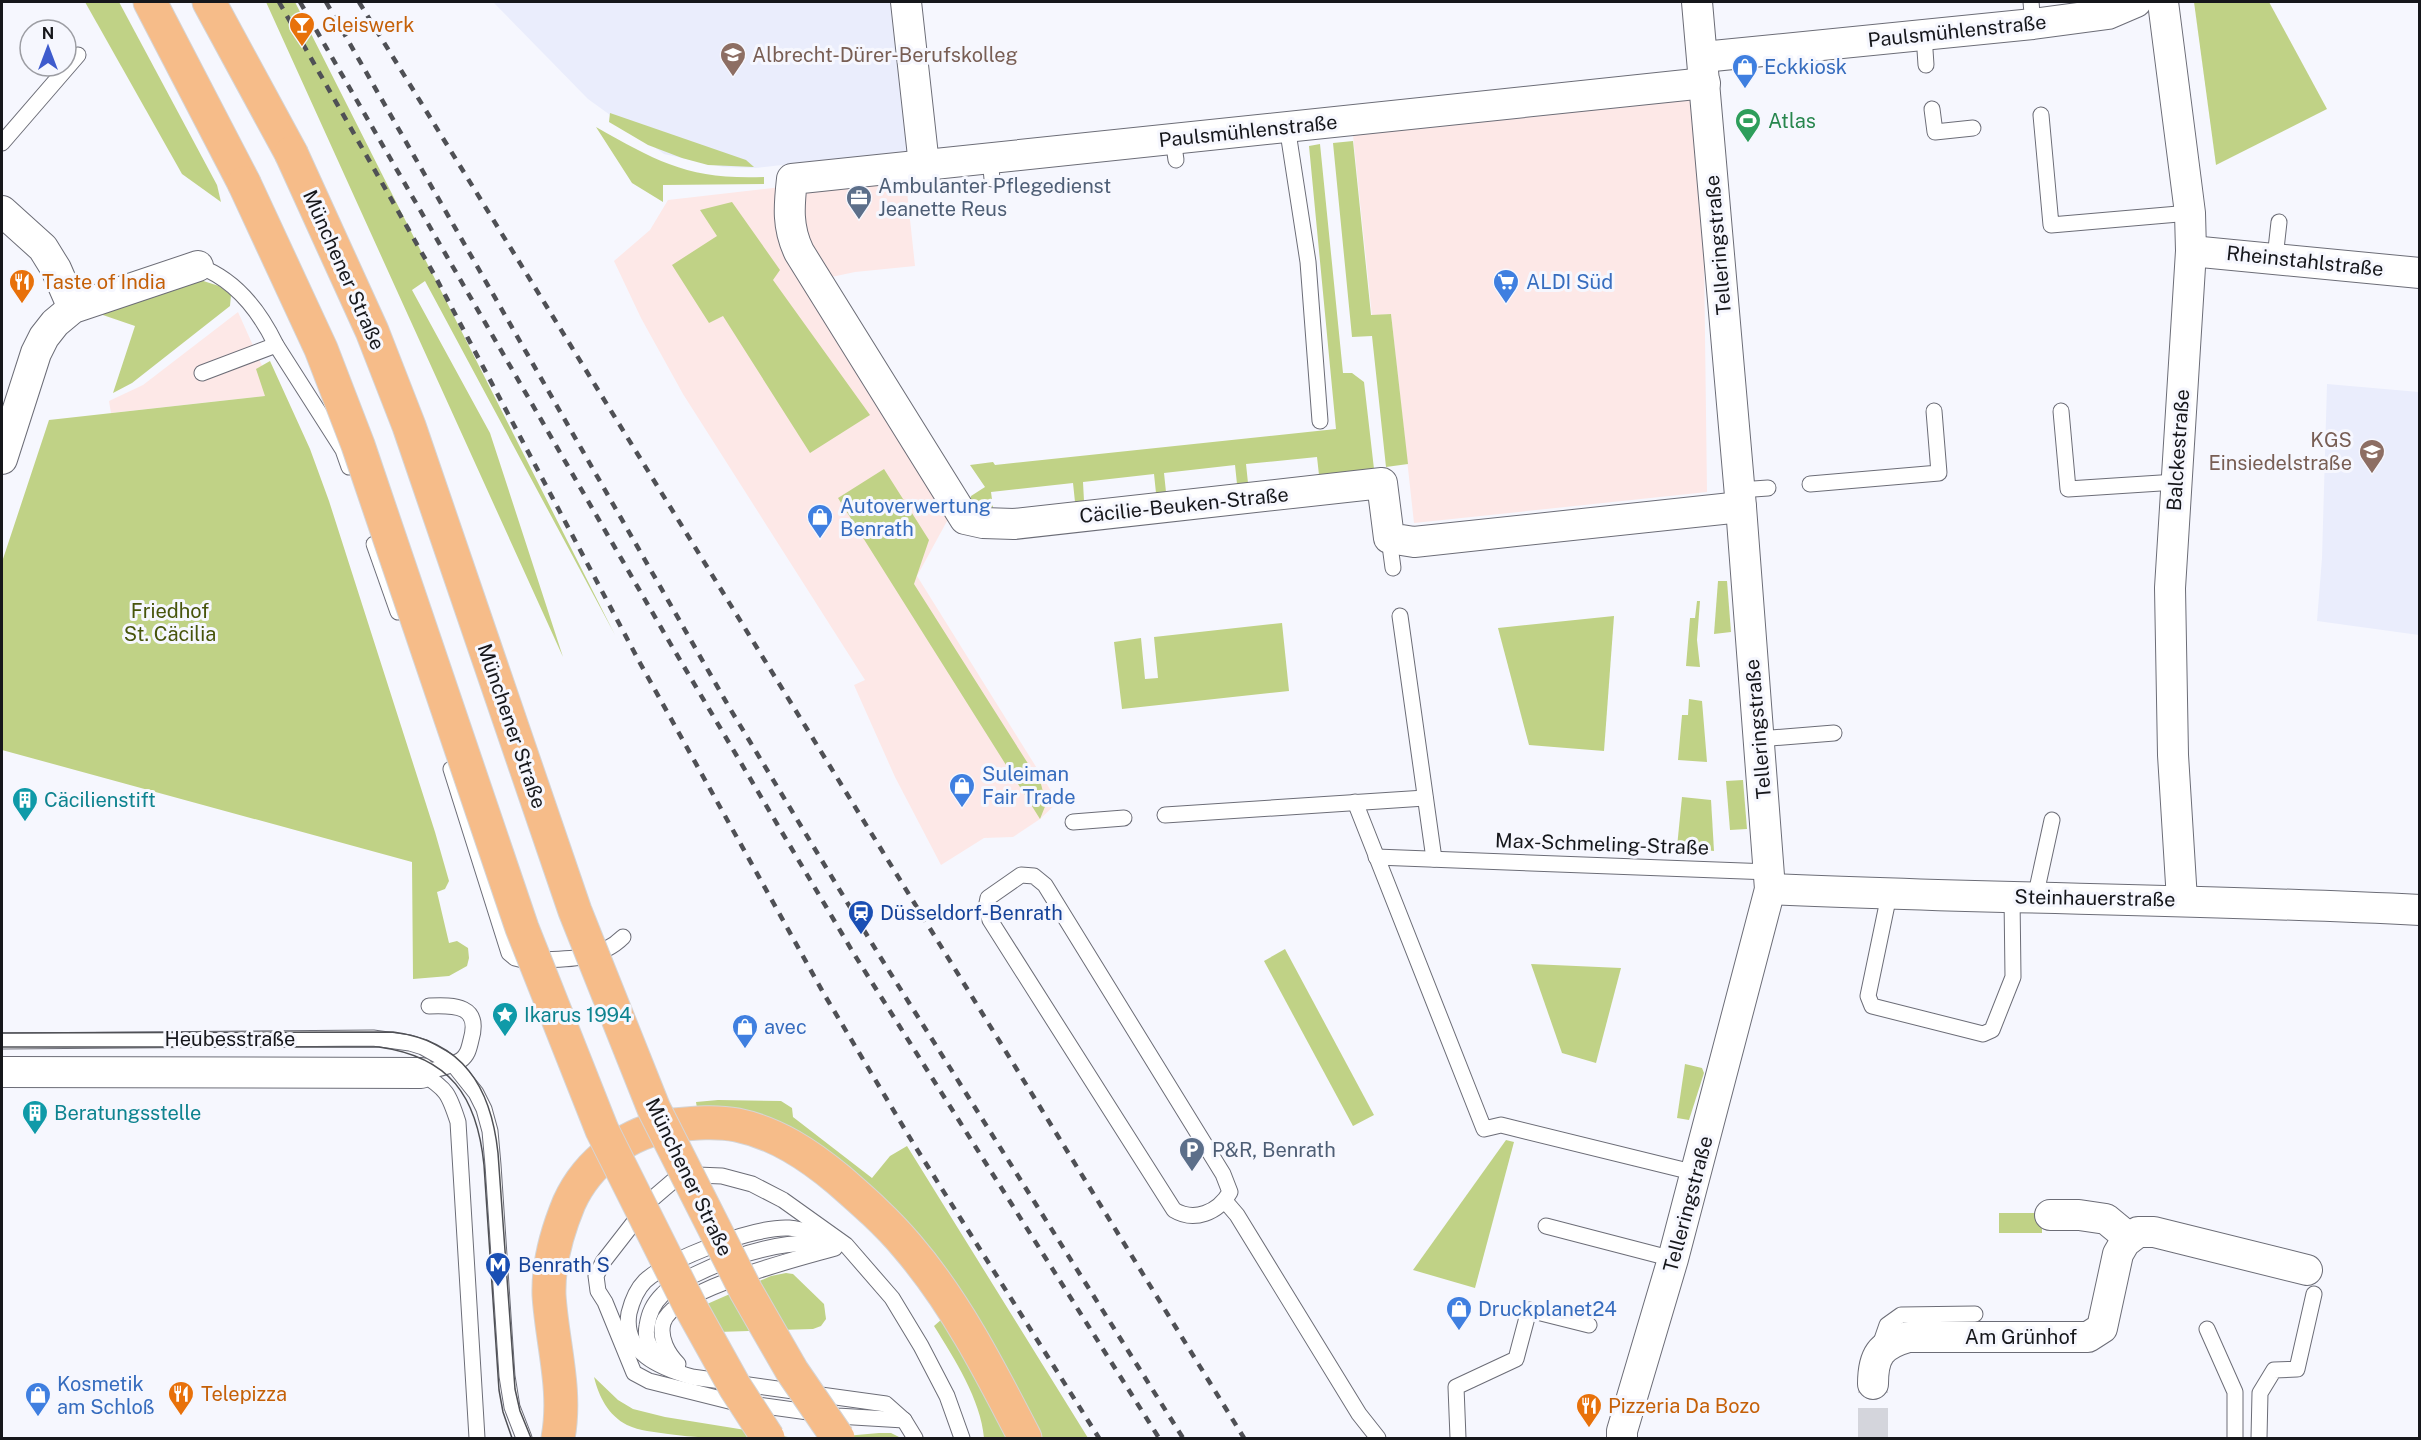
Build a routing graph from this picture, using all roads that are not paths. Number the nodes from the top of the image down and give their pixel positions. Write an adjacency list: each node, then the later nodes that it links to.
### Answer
1 (150, 2): 81 (highway, bridge)
2 (209, 2): 82 (highway, Münchener Straße, bridge)
3 (906, 2): 17 (street)
4 (1697, 2): 10 (street, Telleringstraße)
5 (2136, 2): 7 (street, Paulsmühlenstraße)
6 (2163, 2): 20 (street, Balckestraße)
7 (2032, 13): 8 (street, Paulsmühlenstraße)
8 (1924, 35): 9 (lane); 10 (street, Paulsmühlenstraße)
9 (1926, 65)
10 (1704, 70): 14 (street, Paulsmühlenstraße); 36 (street, Telleringstraße)
11 (58, 78): 16 (lane)
12 (1932, 109): 15 (lane)
13 (2041, 115): 20 (lane)
14 (1287, 126): 17 (street, Paulsmühlenstraße); 31 (lane)
15 (1973, 128)
16 (2, 143)
17 (924, 165): 18 (street, Paulsmühlenstraße)
18 (792, 180): 38 (street, Cäcilie-Beuken-Straße)
19 (2, 211): 26 (street)
20 (2190, 213): 22 (street, Balckestraße)
21 (2278, 222): 23 (lane)
22 (2191, 251): 23 (street, Rheinstahlstraße); 34 (street, Balckestraße)
23 (2275, 258): 25 (street, Rheinstahlstraße)
24 (198, 266): 26 (street); 27 (lane)
25 (2420, 273)
26 (73, 308): 32 (street)
27 (276, 345): 28 (lane); 33 (lane)
28 (202, 373)
29 (1934, 411): 35 (lane)
30 (2061, 411): 34 (lane)
31 (1320, 421)
32 (2, 459)
33 (352, 479)
34 (2176, 482): 56 (street, Balckestraße)
35 (1810, 484)
36 (1749, 495): 38 (street); 43 (street, Telleringstraße)
37 (368, 525): 41 (lane)
38 (1389, 538): 39 (lane)
39 (1393, 568)
40 (1400, 616): 45 (lane)
41 (401, 622)
42 (1834, 733): 43 (lane)
43 (1759, 740): 53 (street, Telleringstraße)
44 (445, 751): 58 (lane)
45 (1425, 798): 46 (lane); 52 (lane)
46 (1355, 802): 47 (lane); 51 (lane)
47 (1165, 815)
48 (1124, 818): 50 (lane)
49 (2052, 820): 55 (lane)
50 (1073, 822)
51 (1376, 857): 52 (lane, Max-Schmeling-Straße); 64 (lane)
52 (1434, 859): 53 (lane, Max-Schmeling-Straße)
53 (1770, 880): 54 (street, Steinhauerstraße); 64 (street, Telleringstraße)
54 (1890, 895): 55 (street, Steinhauerstraße); 55 (lane)
55 (2024, 897): 56 (street, Steinhauerstraße)
56 (2182, 900): 57 (street, Steinhauerstraße)
57 (2420, 910)
58 (623, 937)
59 (429, 1006): 61 (lane)
60 (2, 1041): 61 (lane, Heubesstraße)
61 (453, 1064): 63 (lane, Heubesstraße); 79 (lane, Heubesstraße)
62 (2, 1072): 63 (street, Heubesstraße)
63 (421, 1073): 78 (lane)
64 (1696, 1173): 70 (street, Telleringstraße)
65 (1225, 1201): 65 (lane); 86 (lane)
66 (2050, 1215): 68 (street)
67 (1546, 1226): 70 (lane)
68 (2129, 1238): 71 (street); 75 (street, Am Grünhof)
69 (846, 1245): 76 (lane); 76 (lane); 77 (lane); 84 (lane)
70 (1674, 1259): 88 (street, Telleringstraße)
71 (2311, 1282): 90 (lane)
72 (1975, 1314): 75 (lane)
73 (1589, 1324): 87 (lane)
74 (2207, 1329): 89 (lane)
75 (1875, 1370)
76 (692, 1377): 77 (lane)
77 (904, 1420): 83 (lane)
78 (477, 1438)
79 (524, 1438)
80 (558, 1438): 85 (highway)
81 (768, 1438)
82 (838, 1438)
83 (915, 1438)
84 (962, 1438)
85 (1025, 1438)
86 (1378, 1438)
87 (1458, 1438)
88 (1622, 1438)
89 (2235, 1438)
90 (2259, 1438)

